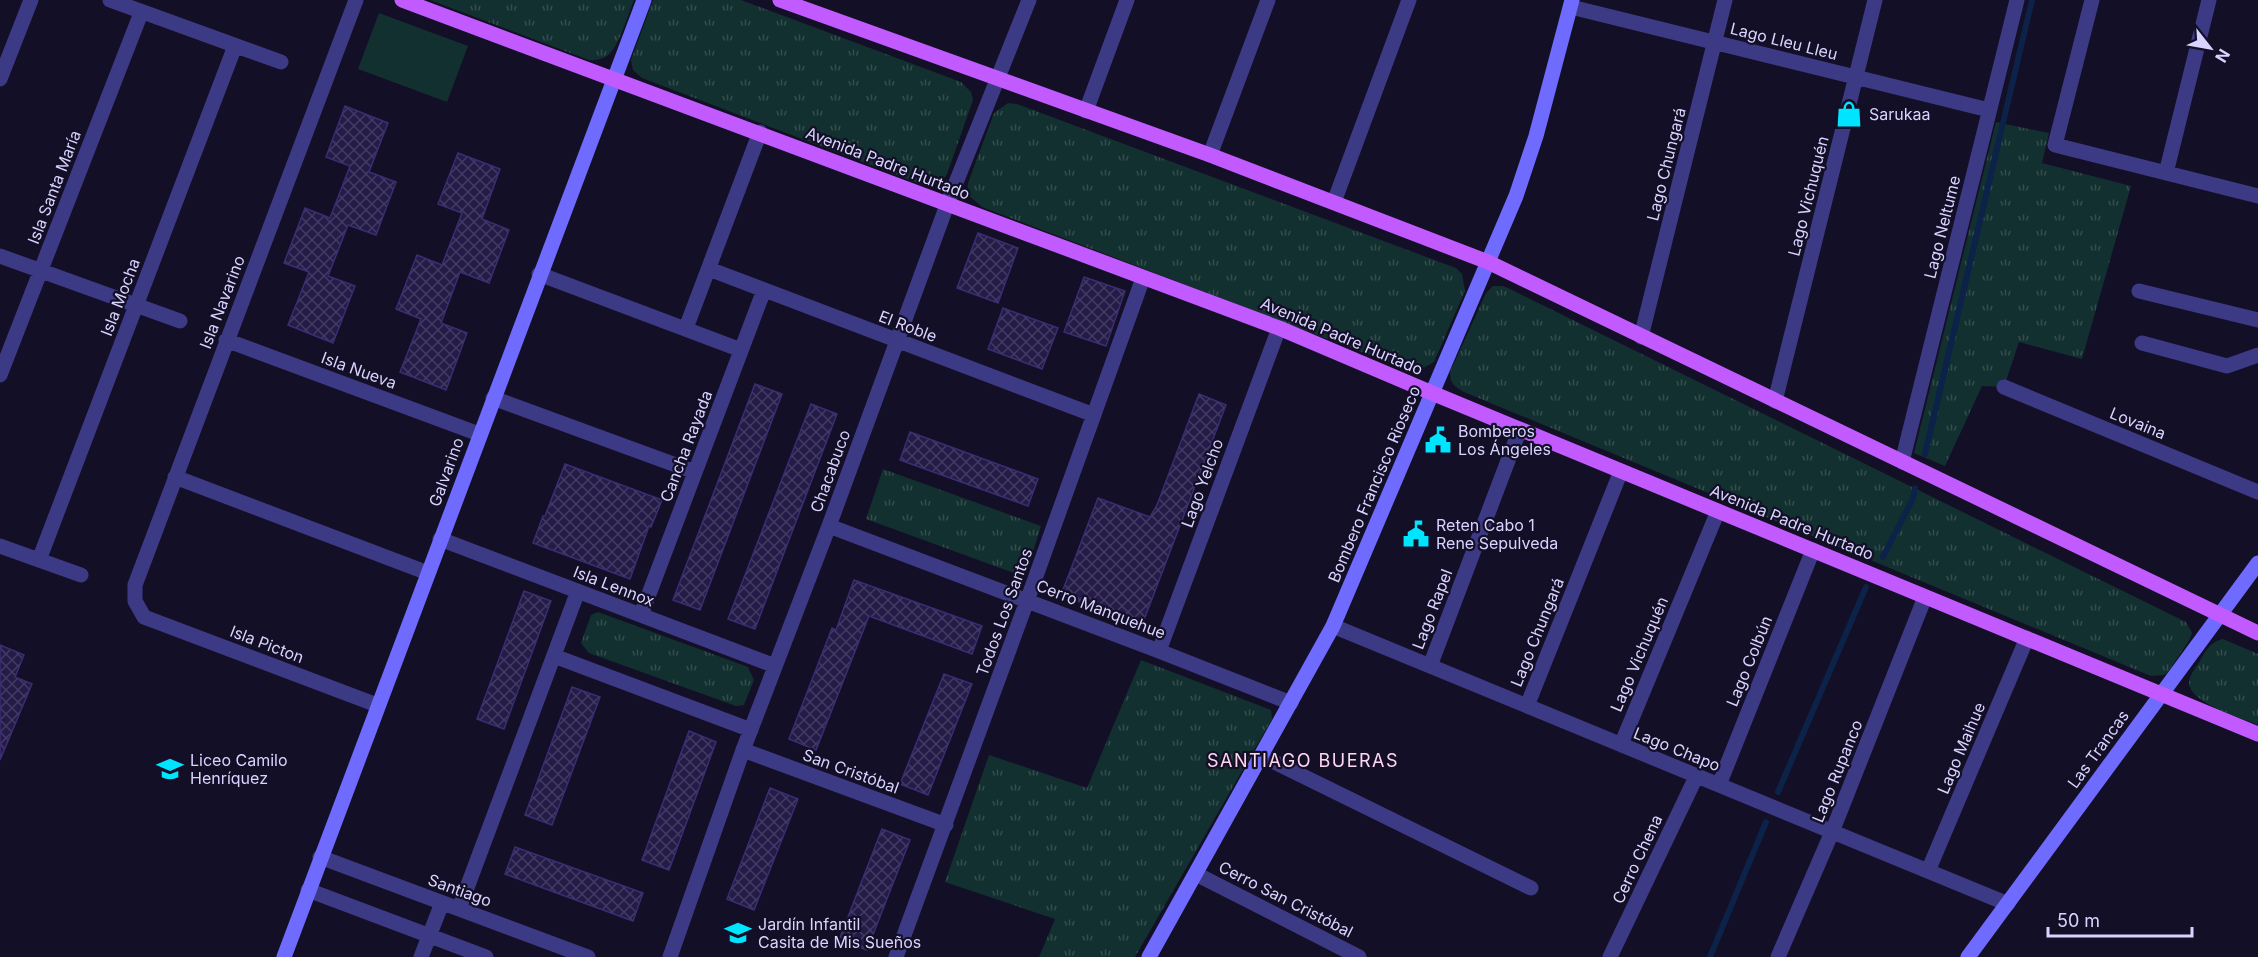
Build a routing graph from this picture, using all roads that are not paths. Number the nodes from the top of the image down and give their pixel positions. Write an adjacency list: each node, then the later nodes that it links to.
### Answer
1 (31, 0): 22 (street)
2 (110, 0): 17 (street)
3 (356, 0): 47 (street, Isla Navarino)
4 (402, 0): 23 (main road, Avenida Padre Hurtado)
5 (644, 0): 23 (main road, Galvarino)
6 (780, 0): 24 (main road)
7 (1029, 0): 24 (street, Chacabuco)
8 (1127, 0): 26 (street)
9 (1268, 0): 28 (street)
10 (1409, 0): 31 (street)
11 (1725, 0): 18 (street, Lago Chungará)
12 (1875, 0): 21 (street, Lago Vichuquén)
13 (2017, 0): 25 (street, Lago Neltume)
14 (2092, 0): 29 (street)
15 (2209, 0): 29 (street)
16 (1572, 3): 18 (street, Lago Lleu Lleu); 34 (main road, Bombero Francisco Rioseco)
17 (141, 13): 19 (street); 36 (street, Isla Santa María)
18 (1715, 42): 21 (street, Lago Lleu Lleu); 46 (street, Lago Chungará)
19 (235, 46): 20 (street); 41 (street, Isla Mocha)
20 (280, 62)
21 (1856, 77): 25 (street, Lago Lleu Lleu); 56 (street, Lago Vichuquén)
22 (0, 79)
23 (614, 80): 27 (main road, Avenida Padre Hurtado); 37 (main road, Galvarino)
24 (998, 80): 26 (main road); 32 (street, Chacabuco)
25 (1989, 110): 60 (street, Lago Neltume)
26 (1086, 111): 28 (main road)
27 (760, 132): 32 (main road, Avenida Padre Hurtado); 35 (street)
28 (1210, 155): 31 (main road)
29 (2166, 173): 30 (street)
30 (2258, 196)
31 (1334, 202): 34 (main road)
32 (947, 205): 38 (main road, Avenida Padre Hurtado); 48 (street, Chacabuco)
33 (0, 256): 36 (street)
34 (1488, 262): 46 (main road); 54 (main road, Bombero Francisco Rioseco)
35 (709, 269): 39 (street, El Roble); 44 (street)
36 (41, 270): 41 (street); 52 (street, Isla Santa María)
37 (540, 274): 44 (street); 55 (main road, Galvarino)
38 (1143, 278): 45 (main road, Avenida Padre Hurtado); 57 (street, Todos Los Santos)
39 (764, 290): 48 (street, El Roble); 50 (street, Cancha Rayada)
40 (2139, 291): 43 (street)
41 (136, 306): 42 (street); 70 (street, Isla Mocha)
42 (180, 321)
43 (2258, 321)
44 (686, 328): 50 (street)
45 (1279, 328): 54 (main road, Avenida Padre Hurtado); 83 (street, Lago Yelcho)
46 (1641, 337): 56 (main road)
47 (226, 340): 59 (street, Isla Nueva); 63 (street, Isla Navarino)
48 (897, 341): 57 (street, El Roble); 66 (street, Chacabuco)
49 (2142, 343): 51 (street)
50 (741, 350): 62 (street, Cancha Rayada)
51 (2258, 355)
52 (0, 375)
53 (2004, 387): 64 (street, Lovaina)
54 (1432, 393): 58 (main road, Avenida Padre Hurtado); 80 (main road, Bombero Francisco Rioseco)
55 (493, 398): 59 (main road, Galvarino); 62 (street)
56 (1775, 401): 60 (main road)
57 (1094, 415): 76 (street, Todos Los Santos)
58 (1520, 429): 61 (main road, Avenida Padre Hurtado); 86 (street, Lago Rapel)
59 (479, 434): 67 (main road, Galvarino)
60 (1902, 462): 77 (main road)
61 (1621, 471): 65 (main road, Avenida Padre Hurtado); 90 (street, Lago Chungará)
62 (695, 472): 78 (street, Cancha Rayada)
63 (175, 477): 72 (street); 79 (street, Isla Navarino)
64 (2258, 492)
65 (1718, 511): 69 (main road, Avenida Padre Hurtado); 93 (street, Lago Vichuquén)
66 (829, 526): 76 (street, Cerro Manquehue); 85 (street, Chacabuco)
67 (440, 539): 72 (main road, Galvarino); 74 (street, Isla Lennox)
68 (0, 546): 70 (street)
69 (1813, 550): 75 (main road, Avenida Padre Hurtado); 97 (street, Lago Colbún)
70 (39, 560): 73 (street)
71 (2258, 563): 77 (main road, Las Trancas)
72 (428, 573): 89 (main road, Galvarino)
73 (81, 575)
74 (578, 591): 78 (street, Isla Lennox); 84 (street)
75 (1925, 597): 82 (main road, Avenida Padre Hurtado); 99 (street, Lago Rupanco)
76 (1027, 601): 83 (street, Cerro Manquehue); 98 (street, Todos Los Santos)
77 (2220, 614): 81 (main road); 87 (main road, Las Trancas)
78 (641, 615): 85 (street, Isla Lennox)
79 (144, 617): 89 (street, Isla Picton)
80 (1333, 626): 86 (street, Lago Chapo); 88 (main road, Bombero Francisco Rioseco)
81 (2258, 633)
82 (2027, 638): 87 (main road, Avenida Padre Hurtado); 101 (street, Lago Maihue)
83 (1159, 651): 88 (street, Cerro Manquehue)
84 (554, 656): 91 (street); 107 (street)
85 (775, 666): 91 (street, Chacabuco)
86 (1430, 666): 90 (street, Lago Chapo)
87 (2161, 694): 92 (main road, Avenida Padre Hurtado); 106 (main road, Las Trancas)
88 (1292, 703): 95 (main road, Bombero Francisco Rioseco)
89 (377, 705): 100 (main road, Galvarino)
90 (1527, 706): 93 (street, Lago Chapo)
91 (751, 730): 94 (street, Chacabuco)
92 (2258, 734)
93 (1621, 745): 96 (street, Lago Chapo)
94 (743, 750): 98 (street, San Cristóbal); 113 (street, Chacabuco)
95 (1262, 756): 102 (main road, Bombero Francisco Rioseco); 103 (street)
96 (1696, 777): 97 (street, Lago Chapo); 117 (street, Cerro Chena)
97 (1719, 785): 99 (street, Lago Chapo)
98 (946, 825): 114 (street, Todos Los Santos)
99 (1832, 832): 101 (street, Lago Chapo); 118 (street, Lago Rupanco)
100 (320, 857): 104 (main road, Galvarino); 105 (street, Santiago)
101 (1928, 871): 106 (street, Lago Chapo)
102 (1196, 874): 115 (main road, Bombero Francisco Rioseco); 116 (street, Cerro San Cristóbal)
103 (1531, 888)
104 (308, 890): 108 (street); 109 (main road, Galvarino)
105 (442, 903): 107 (street, Santiago); 108 (street)
106 (2008, 904): 119 (main road, Las Trancas)
107 (459, 909): 112 (street, Santiago)
108 (429, 936): 110 (street); 111 (street)
109 (284, 957)
110 (421, 957)
111 (486, 957)
112 (588, 957)
113 (670, 957)
114 (896, 957)
115 (1149, 957)
116 (1359, 957)
117 (1610, 957)
118 (1778, 957)
119 (1968, 957)

